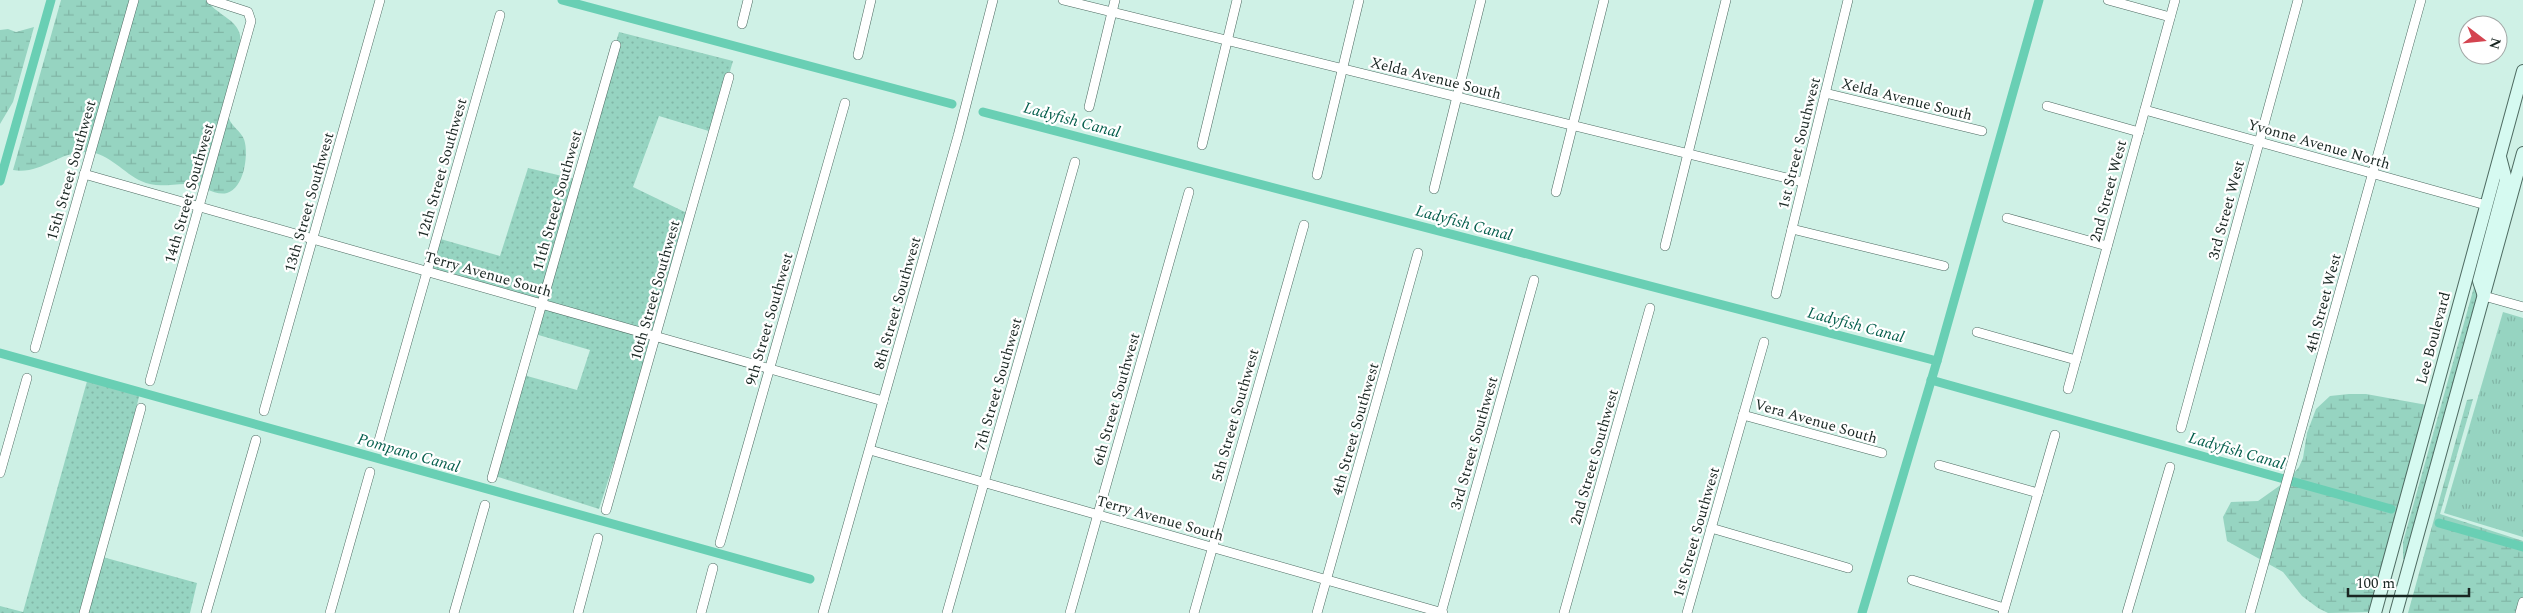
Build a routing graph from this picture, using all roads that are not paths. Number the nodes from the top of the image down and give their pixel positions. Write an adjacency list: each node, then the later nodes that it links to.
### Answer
1 (134, 0): 44 (street, 15th Street Southwest)
2 (211, 0): 52 (street, 14th Street Southwest)
3 (380, 0): 56 (street, 13th Street Southwest)
4 (748, 0): 22 (street)
5 (871, 0): 25 (street)
6 (993, 0): 77 (street, 8th Street Southwest)
7 (1063, 0): 19 (street, Xelda Avenue South)
8 (1115, 0): 19 (street)
9 (1237, 0): 23 (street)
10 (1359, 0): 26 (street)
11 (1481, 0): 30 (street)
12 (1604, 0): 35 (street)
13 (1726, 0): 41 (street)
14 (1848, 0): 29 (street, 1st Street Southwest)
15 (2108, 0): 21 (street)
16 (2175, 0): 21 (street, 2nd Street West)
17 (2298, 0): 38 (street, 3rd Street West)
18 (2421, 0): 45 (street, 4th Street West)
19 (1112, 12): 23 (street, Xelda Avenue South); 33 (street)
20 (500, 15): 61 (street, 12th Street Southwest)
21 (2170, 17): 34 (street, 2nd Street West)
22 (742, 24)
23 (1227, 40): 26 (street, Xelda Avenue South); 39 (street)
24 (616, 45): 65 (street, 11th Street Southwest)
25 (858, 55)
26 (1342, 68): 30 (street, Xelda Avenue South); 46 (street)
27 (2523, 71): 42 (main road, Lee Boulevard)
28 (729, 77): 69 (street, 10th Street Southwest)
29 (1825, 93): 36 (street, Xelda Avenue South); 47 (street, 1st Street Southwest)
30 (1457, 97): 35 (street, Xelda Avenue South); 48 (street)
31 (845, 103): 73 (street, 9th Street Southwest)
32 (2047, 106): 37 (street)
33 (1089, 107)
34 (2145, 110): 37 (street, 2nd Street West); 38 (street, Yvonne Avenue North)
35 (1573, 126): 41 (street, Xelda Avenue South); 50 (street)
36 (1982, 131)
37 (2139, 132): 58 (street, 2nd Street West)
38 (2259, 142): 45 (street, Yvonne Avenue North); 81 (street, 3rd Street West)
39 (1202, 145)
40 (2523, 153): 64 (main road)
41 (1688, 154): 47 (street, Xelda Avenue South); 57 (street)
42 (2500, 154): 51 (main road, Lee Boulevard); 64 (main road)
43 (1075, 162): 92 (street, 7th Street Southwest)
44 (84, 174): 52 (street, Terry Avenue South); 71 (street, 15th Street Southwest)
45 (2373, 174): 51 (street, Yvonne Avenue North); 122 (street, 4th Street West)
46 (1317, 175)
47 (1803, 182): 55 (street, 1st Street Southwest)
48 (1434, 189)
49 (1189, 192): 96 (street, 6th Street Southwest)
50 (1556, 192)
51 (2486, 205): 123 (main road, Lee Boulevard)
52 (199, 207): 56 (street, Terry Avenue South); 75 (street, 14th Street Southwest)
53 (2007, 218): 58 (street)
54 (1304, 225): 100 (street, 5th Street Southwest)
55 (1792, 229): 60 (street); 63 (street, 1st Street Southwest)
56 (313, 239): 61 (street, Terry Avenue South); 79 (street, 13th Street Southwest)
57 (1665, 246)
58 (2107, 246): 72 (street, 2nd Street West)
59 (1418, 253): 103 (street, 4th Street Southwest)
60 (1944, 266)
61 (427, 272): 65 (street, Terry Avenue South); 84 (street, 12th Street Southwest)
62 (1534, 280): 118 (street, 3rd Street Southwest)
63 (1776, 294)
64 (2484, 296): 66 (street); 124 (main road)
65 (542, 304): 69 (street, Terry Avenue South); 91 (street, 11th Street Southwest)
66 (2523, 307)
67 (1650, 308): 119 (street, 2nd Street Southwest)
68 (1977, 332): 72 (street)
69 (656, 336): 73 (street, Terry Avenue South); 95 (street, 10th Street Southwest)
70 (1764, 342): 80 (street, 1st Street Southwest)
71 (35, 348)
72 (2076, 360): 76 (street, 2nd Street West)
73 (770, 369): 77 (street, Terry Avenue South); 99 (street, 9th Street Southwest)
74 (27, 378): 90 (street)
75 (150, 381)
76 (2068, 390)
77 (883, 400): 85 (street, 8th Street Southwest)
78 (142, 408): 107 (street)
79 (264, 411)
80 (1744, 415): 86 (street, Vera Avenue South); 97 (street, 1st Street Southwest)
81 (2181, 428)
82 (2055, 435): 93 (street)
83 (256, 440): 108 (street)
84 (378, 444)
85 (870, 450): 92 (street, Terry Avenue South); 113 (street, 8th Street Southwest)
86 (1882, 453)
87 (1939, 464): 93 (street)
88 (2170, 467): 121 (street)
89 (370, 472): 109 (street)
90 (0, 473)
91 (492, 478)
92 (984, 483): 96 (street, Terry Avenue South); 114 (street, 7th Street Southwest)
93 (2038, 493): 106 (street)
94 (485, 505): 110 (street)
95 (606, 510)
96 (1098, 515): 100 (street, Terry Avenue South); 115 (street, 6th Street Southwest)
97 (1711, 528): 102 (street); 120 (street, 1st Street Southwest)
98 (598, 538): 111 (street)
99 (720, 543)
100 (1212, 547): 103 (street, Terry Avenue South); 116 (street, 5th Street Southwest)
101 (713, 568): 112 (street)
102 (1848, 568)
103 (1327, 580): 117 (street, 4th Street Southwest); 118 (street, Terry Avenue South)
104 (1912, 580): 106 (street)
105 (2523, 602): 125 (street)
106 (2003, 611)
107 (84, 613)
108 (206, 613)
109 (330, 613)
110 (454, 613)
111 (578, 613)
112 (700, 613)
113 (824, 613)
114 (947, 613)
115 (1070, 613)
116 (1194, 613)
117 (1317, 613)
118 (1442, 613)
119 (1564, 613)
120 (1687, 613)
121 (2127, 613)
122 (2250, 613)
123 (2375, 613)
124 (2396, 613)
125 (2520, 613)

